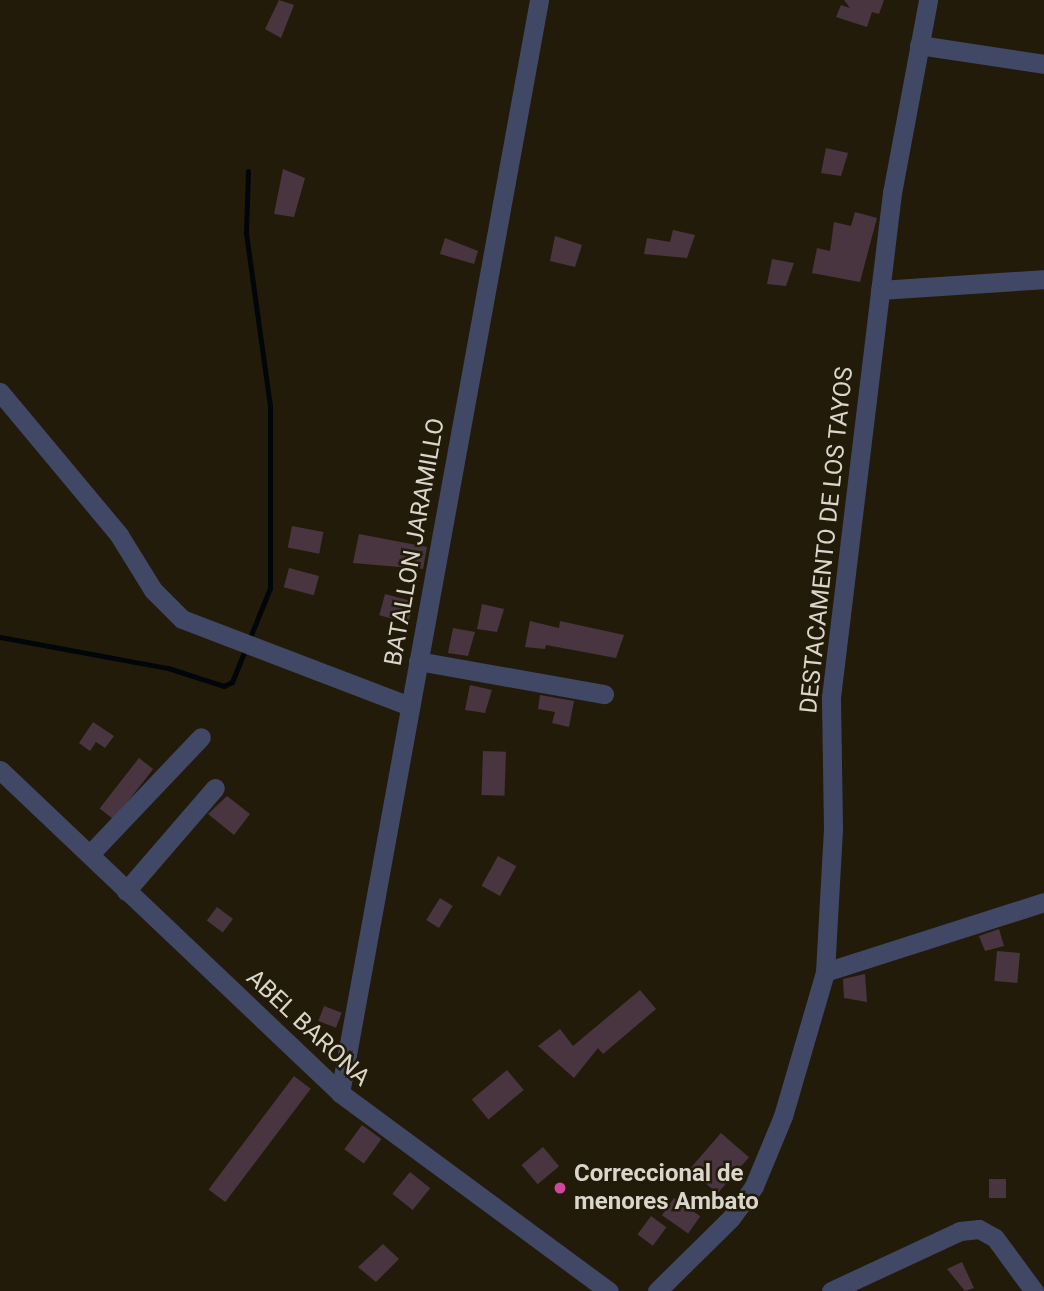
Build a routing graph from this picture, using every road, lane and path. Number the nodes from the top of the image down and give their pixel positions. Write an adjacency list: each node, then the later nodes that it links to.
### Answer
1 (539, 0): 8 (street, BATALLON JARAMILLO)
2 (928, 0): 3 (street, DESTACAMENTO DE LOS TAYOS)
3 (919, 44): 4 (street); 6 (street, DESTACAMENTO DE LOS TAYOS)
4 (1044, 64)
5 (1044, 279): 6 (street)
6 (880, 290): 17 (street, DESTACAMENTO DE LOS TAYOS)
7 (0, 393): 10 (street)
8 (418, 661): 9 (street); 10 (street, BATALLON JARAMILLO)
9 (604, 694)
10 (410, 706): 18 (street, BATALLON JARAMILLO)
11 (201, 737): 14 (street)
12 (0, 770): 14 (street, ABEL BARONA)
13 (215, 788): 15 (street)
14 (90, 855): 15 (street, ABEL BARONA)
15 (126, 891): 18 (street, ABEL BARONA)
16 (1044, 902): 17 (street)
17 (825, 972): 21 (street, DESTACAMENTO DE LOS TAYOS)
18 (340, 1094): 20 (street, ABEL BARONA)
19 (1037, 1286): 22 (street)
20 (609, 1291)
21 (657, 1291)
22 (831, 1291)

